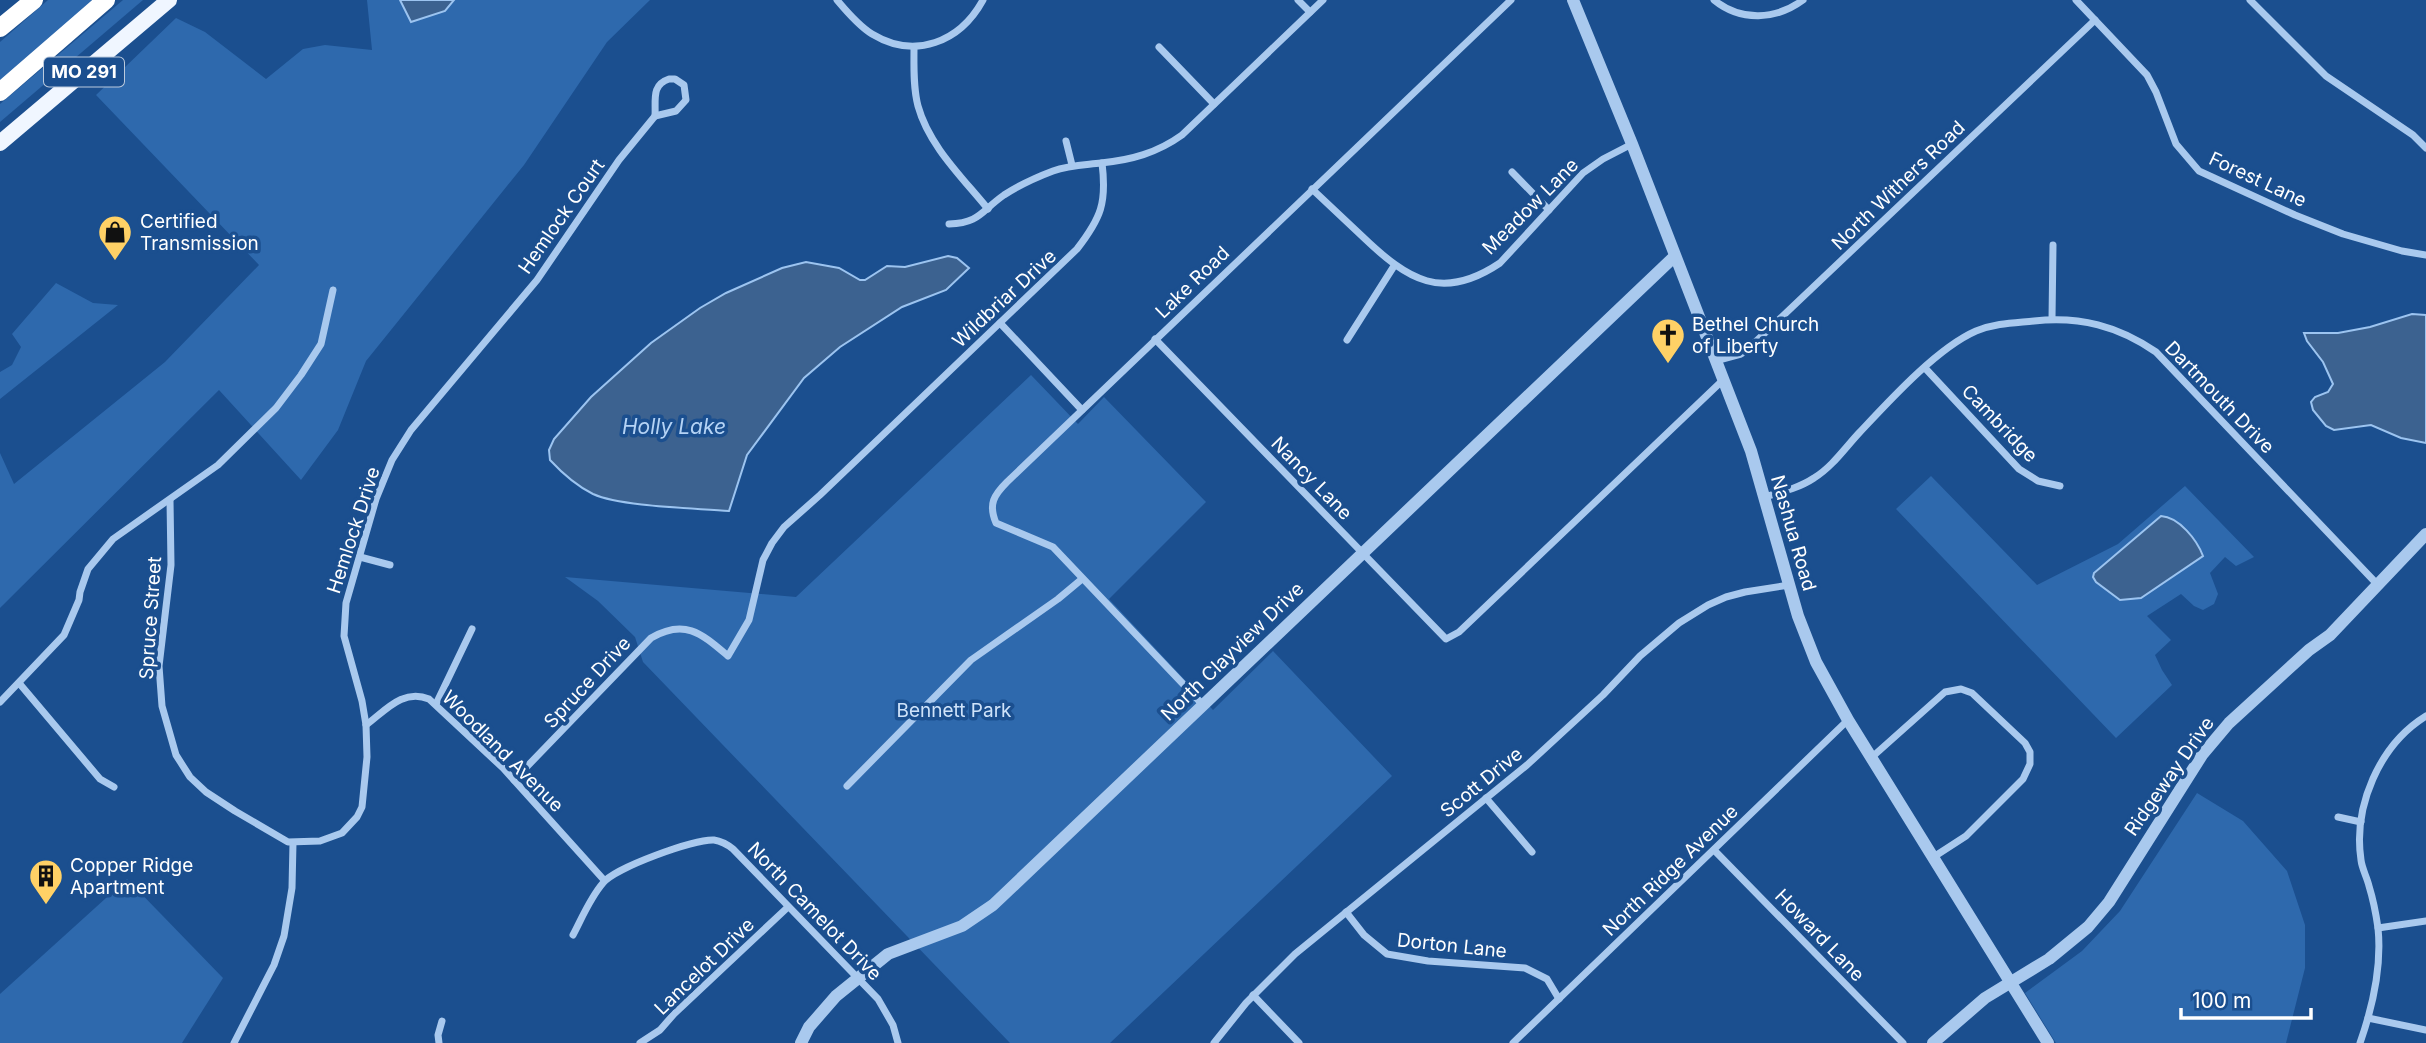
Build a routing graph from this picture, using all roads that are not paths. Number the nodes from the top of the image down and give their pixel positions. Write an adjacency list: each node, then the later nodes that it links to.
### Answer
1 (34, 0): 16 (highway)
2 (106, 0): 19 (highway)
3 (169, 0): 23 (main road, MO 291)
4 (837, 0): 17 (street)
5 (983, 0): 17 (street)
6 (1298, 0): 14 (street)
7 (1323, 0): 14 (street)
8 (1511, 0): 29 (street, Lake Road)
9 (1573, 0): 24 (street, Nashua Road)
10 (1714, 0): 11 (street)
11 (1803, 0)
12 (2076, 0): 15 (street, Forest Lane)
13 (2250, 0): 25 (street)
14 (1310, 12): 20 (street)
15 (2095, 20): 34 (street, Forest Lane); 43 (street, North Withers Road)
16 (0, 28)
17 (914, 47): 30 (street)
18 (1159, 47): 20 (street)
19 (0, 92)
20 (1214, 104): 26 (street)
21 (654, 116): 21 (street, Hemlock Court); 40 (street, Hemlock Court)
22 (1066, 141): 27 (street)
23 (0, 143)
24 (1632, 144): 31 (street, Meadow Lane); 35 (street, Nashua Road)
25 (2426, 148)
26 (1102, 163): 27 (street); 39 (street, Wildbriar Drive)
27 (1072, 165): 30 (street)
28 (1512, 172): 31 (street)
29 (1312, 189): 36 (street, Meadow Lane); 41 (street, Lake Road)
30 (988, 209): 32 (street)
31 (1549, 210): 36 (street, Meadow Lane)
32 (949, 224)
33 (2053, 245): 38 (street)
34 (2426, 255)
35 (1674, 257): 43 (street, Nashua Road); 51 (street, North Clayview Drive)
36 (1394, 266): 42 (street)
37 (333, 290): 49 (street)
38 (2052, 319): 44 (street, Dartmouth Drive); 55 (street, Dartmouth Drive)
39 (1000, 323): 46 (street); 58 (street, Wildbriar Drive)
40 (491, 334): 52 (street, Hemlock Drive)
41 (1155, 340): 46 (street, Lake Road); 51 (street, Nancy Lane)
42 (1347, 340)
43 (1715, 361): 45 (street, Nashua Road)
44 (1925, 368): 47 (street, Cambridge); 48 (street, Dartmouth Drive)
45 (1723, 380): 48 (street, Nashua Road); 51 (street, Nancy Lane)
46 (1082, 410): 54 (street, Lake Road)
47 (2060, 486)
48 (1764, 497): 56 (street, Nashua Road)
49 (170, 500): 59 (street); 73 (street, Spruce Street)
50 (2426, 534): 55 (street, Ridgeway Drive)
51 (1363, 553): 62 (street, North Clayview Drive)
52 (360, 557): 53 (street); 65 (street, Hemlock Drive)
53 (390, 565)
54 (1082, 579): 62 (street, Lake Road); 68 (street)
55 (2377, 584): 84 (street, Ridgeway Drive)
56 (1789, 585): 64 (street, Nashua Road); 70 (street, Scott Drive)
57 (472, 629): 61 (street)
58 (728, 656): 67 (street, Spruce Drive)
59 (19, 683): 60 (street); 69 (street)
60 (0, 702)
61 (436, 704): 65 (street, Woodland Avenue); 67 (street, Woodland Avenue)
62 (1203, 705): 83 (street, North Clayview Drive)
63 (2426, 716): 72 (street)
64 (1848, 720): 66 (street, Nashua Road); 74 (street, North Ridge Avenue)
65 (366, 725): 73 (street)
66 (1871, 758): 76 (street, Nashua Road); 76 (street)
67 (514, 780): 77 (street, Woodland Avenue)
68 (847, 786)
69 (114, 787)
70 (1486, 798): 75 (street); 79 (street, Scott Drive)
71 (2338, 817): 72 (street)
72 (2361, 822): 81 (street)
73 (293, 843): 90 (street)
74 (1714, 850): 86 (street, North Ridge Avenue); 98 (street, Howard Lane)
75 (1532, 852)
76 (1933, 858): 84 (street, Nashua Road)
77 (604, 880): 78 (street, North Camelot Drive); 82 (street)
78 (788, 907): 83 (street, North Camelot Drive); 92 (street, Lancelot Drive)
79 (1346, 912): 85 (street, Scott Drive); 86 (street, Dorton Lane)
80 (2426, 921): 81 (street)
81 (2378, 928): 87 (street)
82 (573, 935)
83 (859, 978): 93 (street, North Clayview Drive); 94 (street, North Camelot Drive)
84 (2010, 982): 99 (street, Ridgeway Drive); 100 (street, Nashua Road)
85 (1253, 995): 95 (street, Scott Drive); 96 (street)
86 (1559, 999): 97 (street, North Ridge Avenue)
87 (2368, 1018): 89 (street); 101 (street)
88 (442, 1021): 91 (street)
89 (2426, 1030)
90 (234, 1043)
91 (439, 1043)
92 (640, 1043)
93 (801, 1043)
94 (898, 1043)
95 (1214, 1043)
96 (1299, 1043)
97 (1513, 1043)
98 (1903, 1043)
99 (1933, 1043)
100 (2048, 1043)
101 (2360, 1043)

